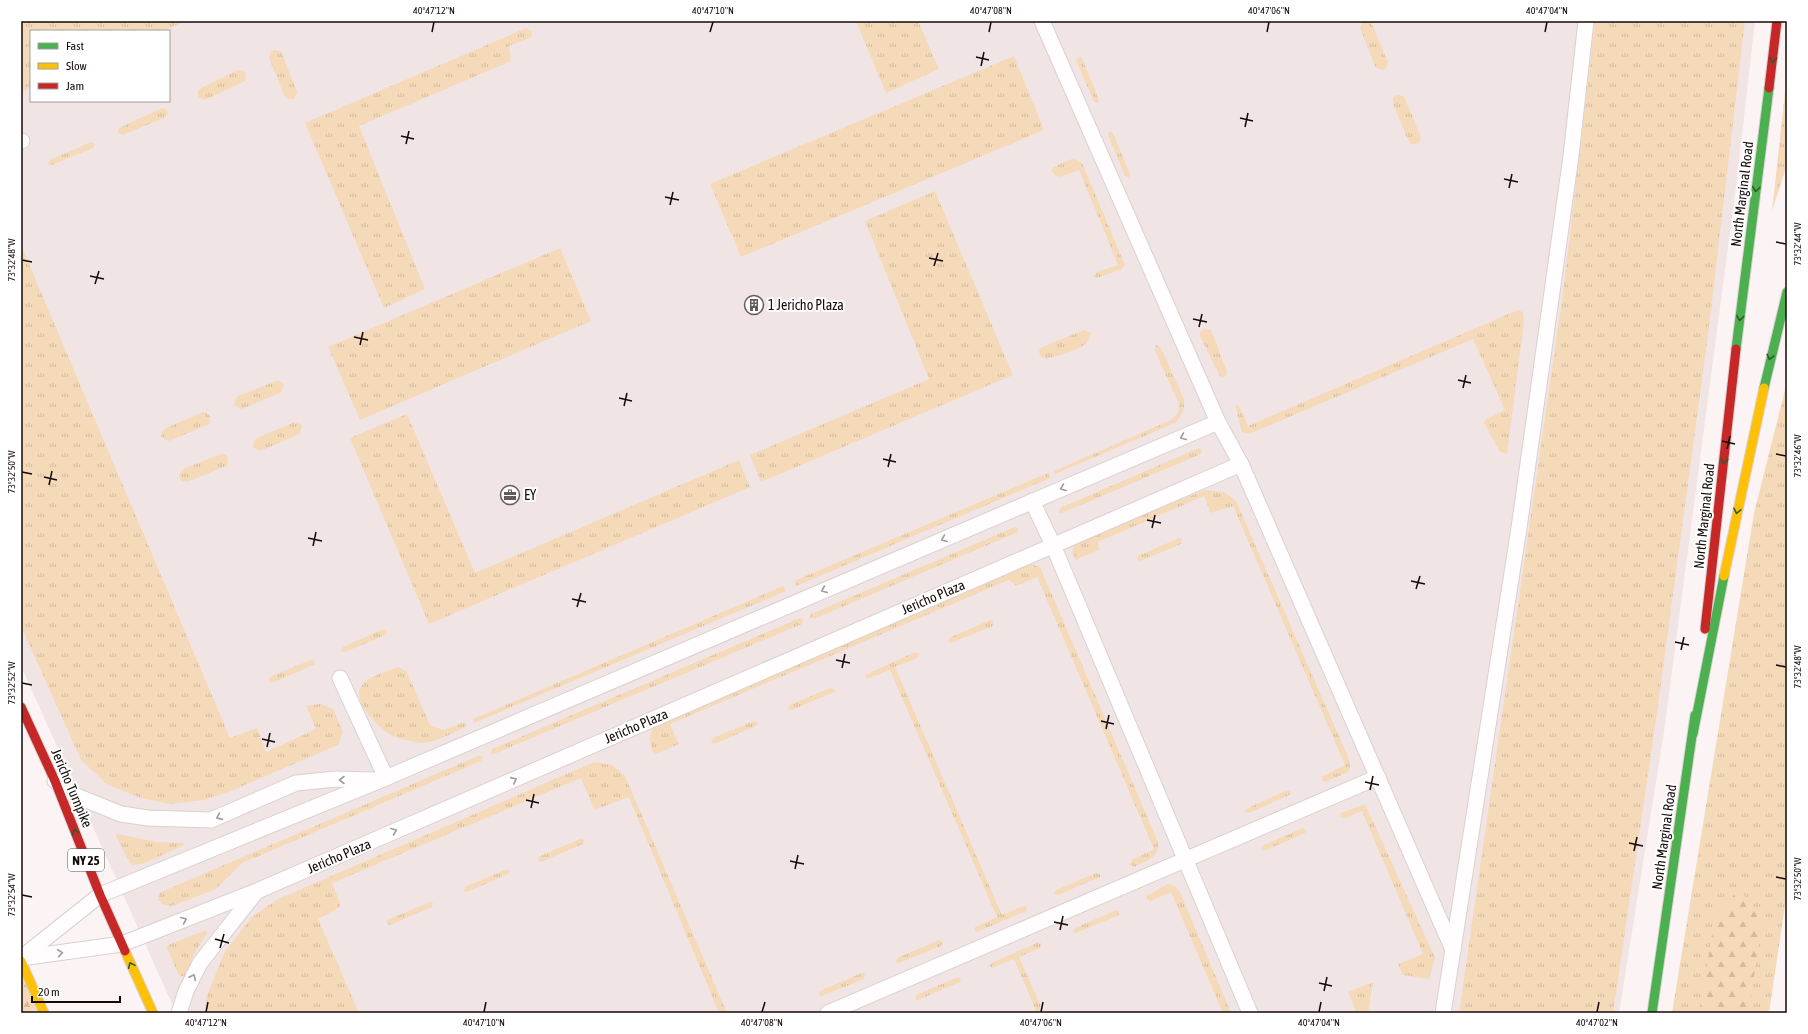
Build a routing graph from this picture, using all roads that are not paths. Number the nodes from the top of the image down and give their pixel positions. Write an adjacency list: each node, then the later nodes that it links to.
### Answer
1 (1042, 21): 5 (lane)
2 (1586, 21): 19 (lane)
3 (1777, 21): 11 (main road, North Marginal Road, one-way to 11)
4 (1787, 292): 11 (main road, one-way to 11)
5 (1218, 422): 6 (lane); 7 (lane, one-way to 7)
6 (1241, 464): 8 (lane, Jericho Plaza); 12 (lane)
7 (1032, 501): 8 (lane); 13 (lane, one-way to 13)
8 (1053, 545): 15 (lane); 16 (lane, Jericho Plaza, one-way to 8)
9 (340, 678): 13 (lane)
10 (21, 707): 14 (main road, Jericho Turnpike / NY 25)
11 (1693, 734): 27 (main road, North Marginal Road)
12 (1378, 777): 15 (lane); 19 (lane)
13 (383, 779): 14 (lane, one-way to 14); 17 (lane)
14 (55, 781): 17 (main road, Jericho Turnpike / NY 25, one-way to 14)
15 (1185, 860): 24 (lane); 25 (lane)
16 (257, 891): 18 (lane, Jericho Plaza, one-way to 16); 23 (lane, one-way to 16)
17 (100, 895): 18 (main road, Jericho Turnpike / NY 25); 20 (lane)
18 (122, 944): 20 (lane, Jericho Plaza, one-way to 18); 22 (main road, Jericho Turnpike / NY 25, one-way to 18)
19 (1453, 950): 26 (lane)
20 (21, 959): 21 (main road)
21 (44, 1013)
22 (153, 1013)
23 (179, 1013)
24 (828, 1013)
25 (1250, 1013)
26 (1443, 1013)
27 (1652, 1013)

